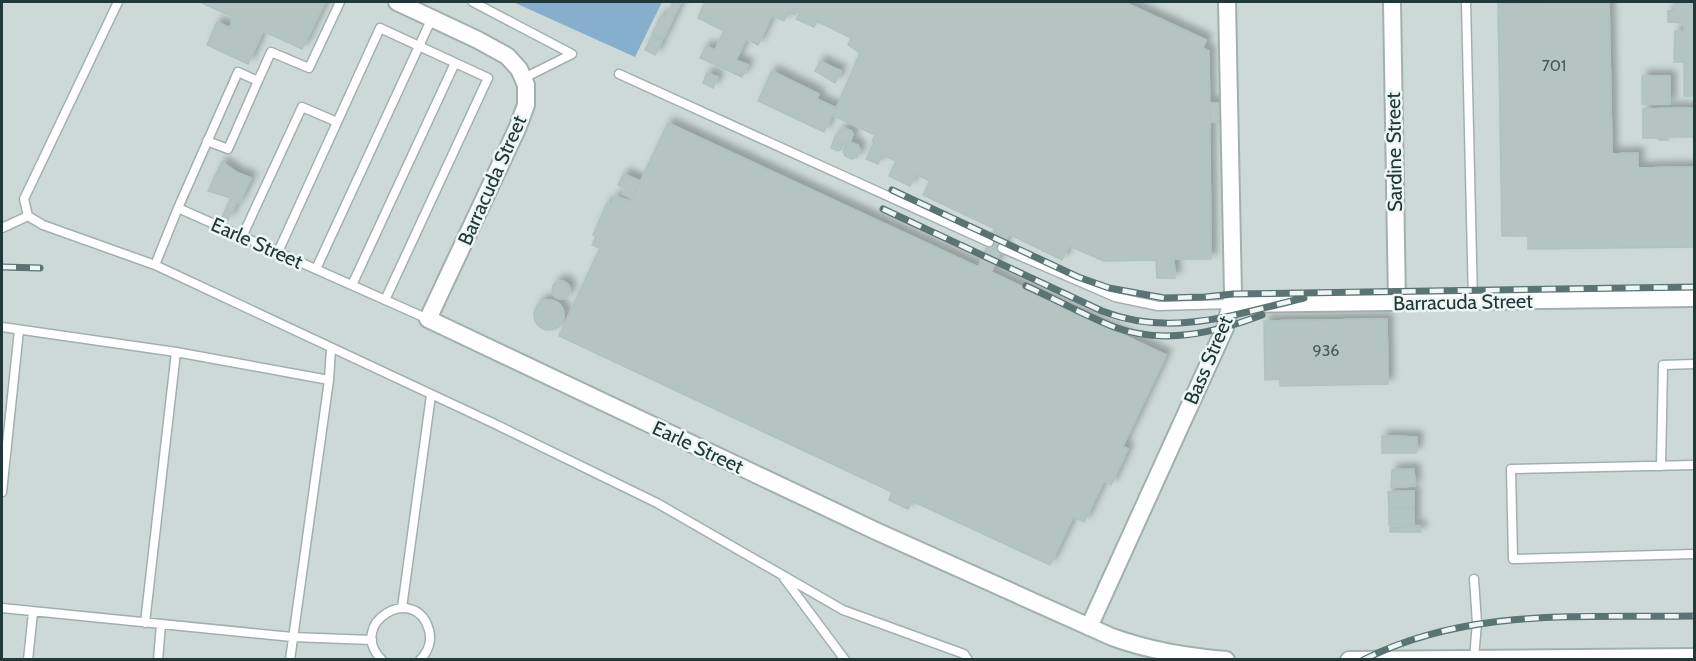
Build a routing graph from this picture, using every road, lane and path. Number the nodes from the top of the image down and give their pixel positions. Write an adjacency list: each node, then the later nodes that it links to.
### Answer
1 (118, 2): 17 (lane)
2 (340, 2): 13 (lane)
3 (397, 2): 8 (street)
4 (473, 2): 12 (lane)
5 (1227, 2): 30 (street, Bass Street)
6 (1392, 2): 29 (street, Sardine Street)
7 (1466, 2): 28 (lane)
8 (432, 18): 9 (lane); 12 (street)
9 (419, 46): 10 (lane); 14 (lane); 24 (lane)
10 (455, 63): 25 (lane); 27 (lane)
11 (618, 74): 20 (lane)
12 (524, 78): 31 (street, Barracuda Street)
13 (258, 81): 15 (lane); 15 (lane)
14 (337, 122): 19 (lane); 22 (lane)
15 (207, 141): 16 (lane)
16 (178, 208): 19 (lane, Earle Street); 23 (lane)
17 (28, 216): 18 (lane); 23 (lane)
18 (2, 228)
19 (242, 237): 22 (lane, Earle Street)
20 (989, 242)
21 (1002, 248): 30 (lane)
22 (278, 252): 24 (lane, Earle Street)
23 (155, 266): 34 (lane)
24 (316, 269): 25 (lane, Earle Street)
25 (352, 285): 27 (lane, Earle Street)
26 (1695, 298): 28 (street, Barracuda Street)
27 (386, 300): 31 (lane, Earle Street)
28 (1473, 302): 29 (street, Barracuda Street)
29 (1397, 303): 30 (street, Barracuda Street)
30 (1231, 304): 50 (street, Bass Street)
31 (428, 319): 50 (street, Earle Street)
32 (2, 327): 33 (lane)
33 (19, 330): 35 (lane); 41 (lane)
34 (331, 349): 37 (lane); 38 (lane)
35 (176, 352): 37 (lane); 48 (lane)
36 (1695, 364): 39 (lane)
37 (329, 380): 51 (lane)
38 (431, 395): 43 (lane); 46 (lane)
39 (1661, 465): 40 (lane); 42 (lane)
40 (1695, 465)
41 (2, 492)
42 (1695, 554)
43 (782, 575): 60 (lane); 61 (lane)
44 (1474, 579): 54 (lane)
45 (2, 608): 47 (lane)
46 (402, 608): 52 (lane); 59 (lane)
47 (33, 612): 48 (lane); 55 (lane)
48 (145, 623): 49 (lane)
49 (161, 624): 51 (lane); 56 (lane)
50 (1089, 627): 62 (street, Earle Street)
51 (292, 637): 52 (lane); 57 (lane)
52 (372, 640): 58 (lane)
53 (1695, 657): 54 (street)
54 (1474, 658): 63 (street)
55 (28, 660)
56 (158, 660)
57 (290, 660)
58 (382, 660)
59 (420, 660)
60 (845, 660)
61 (968, 660)
62 (1226, 660)
63 (1349, 660)

